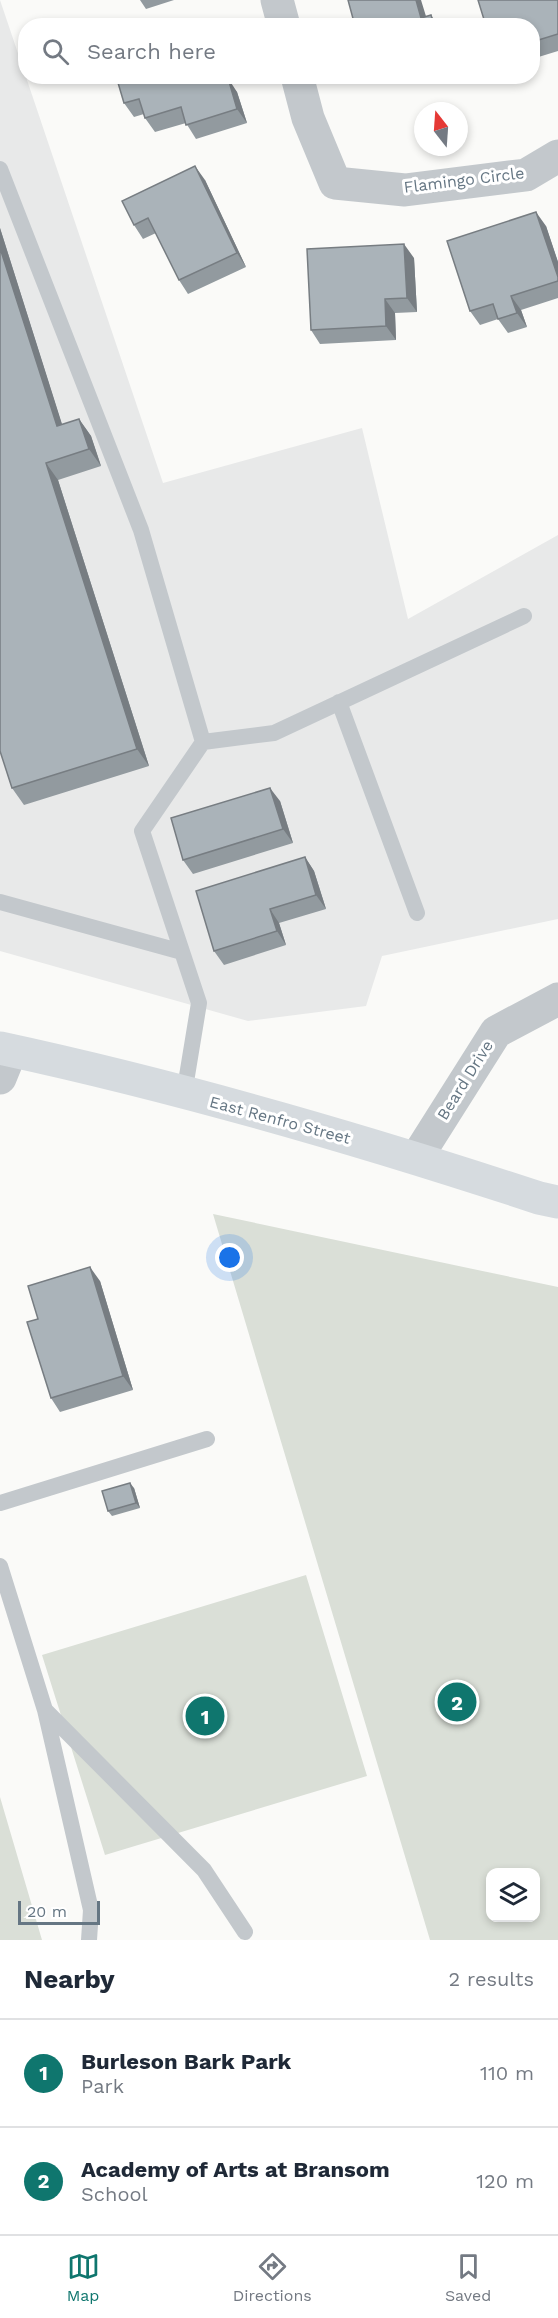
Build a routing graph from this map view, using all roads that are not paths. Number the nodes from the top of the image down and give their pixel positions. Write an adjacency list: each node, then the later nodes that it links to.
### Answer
1 (277, 0): 2 (street)
2 (282, 18)
3 (299, 84): 4 (street, Flamingo Circle)
4 (558, 156)
5 (0, 170): 8 (lane)
6 (524, 615): 7 (lane)
7 (339, 702): 8 (lane); 10 (lane)
8 (202, 742): 11 (lane)
9 (0, 902): 11 (lane)
10 (417, 913)
11 (182, 952): 14 (lane)
12 (558, 999): 15 (street, Beard Drive)
13 (4, 1059): 14 (main road, East Renfro Street)
14 (184, 1094): 15 (main road, East Renfro Street)
15 (417, 1158): 16 (main road, East Renfro Street)
16 (558, 1202)
17 (207, 1439): 18 (lane)
18 (0, 1503)
19 (0, 1566): 20 (lane)
20 (45, 1710): 21 (lane); 22 (lane)
21 (245, 1932)
22 (89, 1940)

